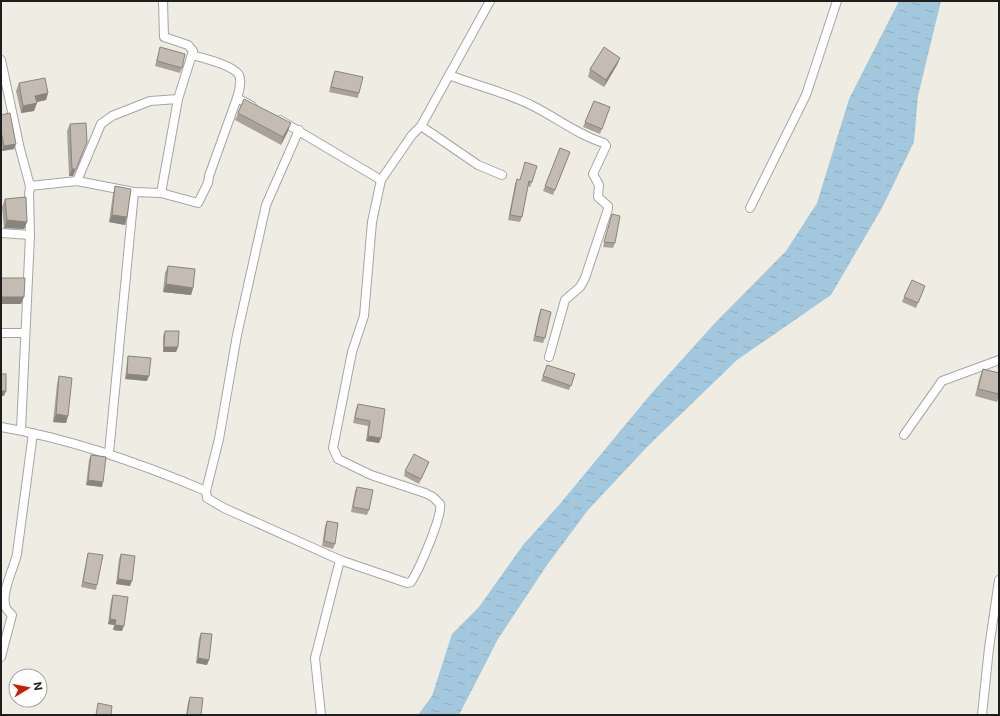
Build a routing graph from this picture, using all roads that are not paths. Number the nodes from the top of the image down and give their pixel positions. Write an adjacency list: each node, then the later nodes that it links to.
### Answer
1 (163, 1): 4 (street)
2 (490, 1): 6 (street)
3 (837, 1): 19 (street)
4 (192, 54): 7 (street); 8 (street)
5 (1, 60): 16 (street)
6 (449, 75): 11 (street); 24 (street)
7 (237, 98): 9 (street); 18 (street)
8 (178, 99): 15 (street); 18 (street)
9 (258, 108)
10 (272, 116): 12 (street)
11 (421, 126): 13 (street); 14 (street)
12 (299, 130): 14 (street); 31 (street)
13 (502, 175)
14 (381, 180): 32 (street)
15 (77, 181): 16 (street); 17 (street)
16 (30, 186): 21 (street)
17 (134, 192): 18 (street); 30 (street)
18 (161, 193)
19 (750, 208)
20 (1, 233): 21 (street)
21 (30, 235): 22 (street)
22 (25, 333): 23 (street); 27 (street)
23 (1, 334)
24 (549, 357)
25 (999, 360): 29 (street)
26 (1, 427): 27 (street)
27 (22, 430): 28 (street)
28 (34, 434): 30 (street); 34 (street)
29 (904, 435)
30 (109, 453): 31 (street)
31 (206, 491): 32 (street)
32 (340, 560): 36 (street)
33 (999, 580): 37 (street)
34 (3, 598): 35 (street)
35 (1, 657)
36 (321, 715)
37 (982, 715)

